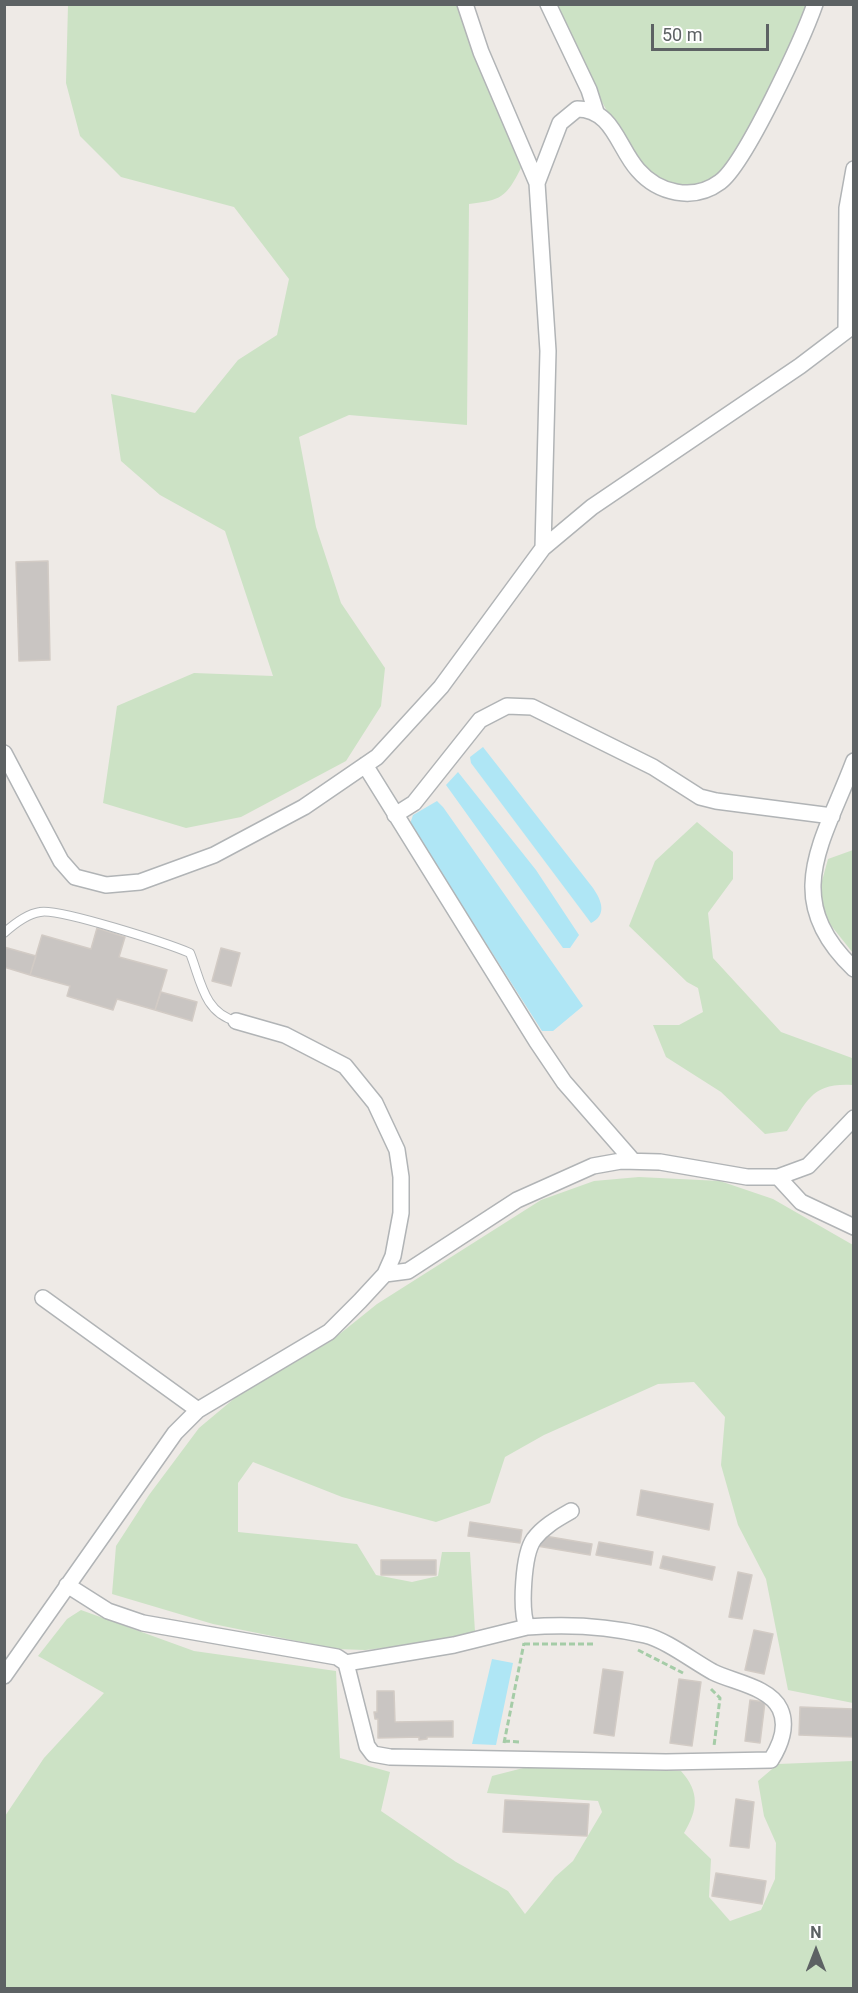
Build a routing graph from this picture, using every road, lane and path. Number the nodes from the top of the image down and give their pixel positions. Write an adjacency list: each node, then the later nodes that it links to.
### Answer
1 (465, 4): 6 (street)
2 (548, 4): 4 (street)
3 (815, 4): 4 (street)
4 (596, 112): 6 (street)
5 (854, 169): 7 (street)
6 (537, 183): 8 (street)
7 (850, 327): 8 (street)
8 (543, 548): 11 (street)
9 (4, 753): 11 (street)
10 (854, 761): 13 (street)
11 (365, 765): 12 (street)
12 (395, 814): 13 (street); 18 (street)
13 (832, 816): 15 (street)
14 (4, 933): 16 (lane)
15 (854, 969)
16 (236, 1021): 21 (street)
17 (854, 1118): 19 (street)
18 (633, 1161): 19 (street); 21 (street)
19 (778, 1177): 20 (street)
20 (854, 1227)
21 (385, 1274): 23 (street)
22 (43, 1298): 23 (street)
23 (198, 1410): 25 (street)
24 (571, 1511): 26 (street)
25 (67, 1585): 30 (street); 31 (street)
26 (527, 1627): 27 (path); 30 (street); 37 (street)
27 (524, 1644): 28 (path); 34 (path)
28 (607, 1644)
29 (628, 1648): 32 (path)
30 (346, 1663): 37 (street)
31 (4, 1676)
32 (691, 1678)
33 (704, 1682): 36 (path)
34 (504, 1741): 35 (path); 37 (path)
35 (528, 1743)
36 (711, 1748)
37 (501, 1759)

